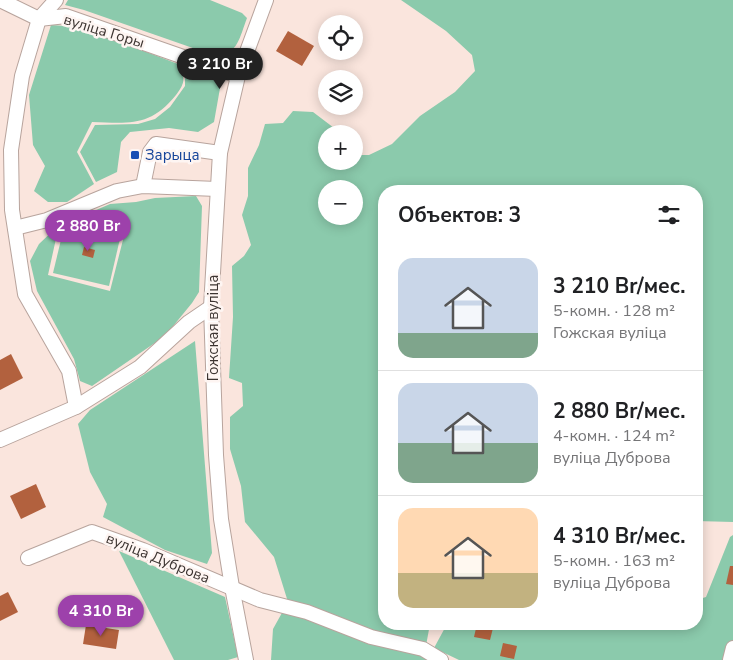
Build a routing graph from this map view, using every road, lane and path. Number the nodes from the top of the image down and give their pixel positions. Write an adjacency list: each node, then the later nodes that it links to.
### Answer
1 (0, 0): 4 (street, вуліца Горы)
2 (56, 0): 4 (street)
3 (266, 0): 5 (street, Гожская вуліца)
4 (39, 18): 5 (street, вуліца Горы); 9 (street)
5 (238, 76): 6 (street, Гожская вуліца)
6 (220, 153): 7 (street); 8 (street, Гожская вуліца)
7 (143, 186): 8 (street); 9 (street)
8 (217, 189): 10 (street, Гожская вуліца)
9 (14, 228): 11 (street)
10 (210, 307): 11 (street); 14 (street, Гожская вуліца)
11 (76, 407): 12 (street)
12 (0, 440)
13 (28, 558): 14 (street, вуліца Дуброва)
14 (232, 587): 16 (street, Гожская вуліца); 17 (street, вуліца Дуброва)
15 (733, 648): 18 (street)
16 (246, 660)
17 (442, 660)
18 (730, 660)

